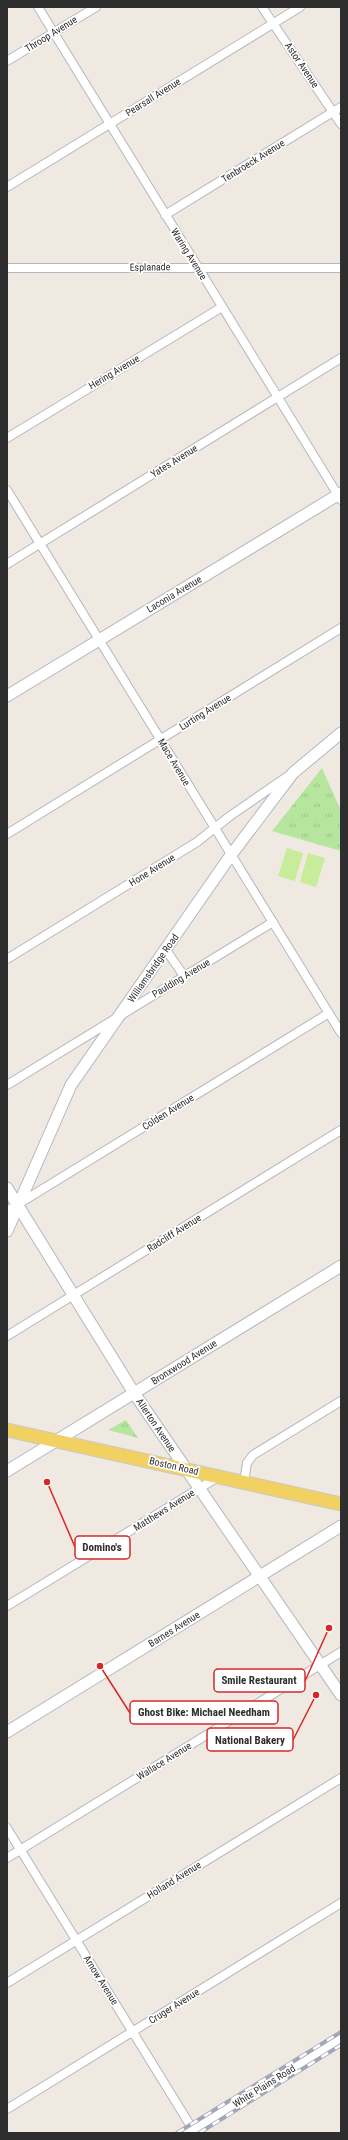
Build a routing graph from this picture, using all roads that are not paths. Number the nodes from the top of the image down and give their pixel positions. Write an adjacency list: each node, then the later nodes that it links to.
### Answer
1 (38, 7): 6 (street, Waring Avenue)
2 (96, 7): 6 (street, Throop Avenue)
3 (262, 7): 5 (street, Astor Avenue)
4 (300, 7): 5 (street, Pearsall Avenue)
5 (273, 23): 9 (street, Astor Avenue); 10 (street, Pearsall Avenue)
6 (54, 33): 7 (street, Throop Avenue); 10 (street, Waring Avenue)
7 (7, 61)
8 (341, 107): 9 (street, Tenbroeck Avenue)
9 (333, 112): 11 (street, Astor Avenue); 13 (street, Tenbroeck Avenue)
10 (110, 124): 12 (street, Pearsall Avenue); 13 (street, Waring Avenue)
11 (341, 124)
12 (7, 187)
13 (165, 215): 14 (street, Waring Avenue)
14 (197, 267): 15 (street, Esplanade); 16 (street, Esplanade); 17 (street, Waring Avenue)
15 (7, 268)
16 (341, 268)
17 (222, 307): 19 (street, Waring Avenue); 20 (street, Hering Avenue)
18 (341, 358): 19 (street, Yates Avenue)
19 (278, 397): 22 (street, Waring Avenue); 23 (street, Yates Avenue)
20 (7, 438)
21 (7, 490): 23 (street, Mace Avenue)
22 (340, 496): 26 (main road, Laconia Avenue)
23 (40, 543): 24 (street, Yates Avenue); 26 (street, Mace Avenue)
24 (7, 564)
25 (341, 628): 29 (street, Lurting Avenue)
26 (98, 639): 27 (main road, Laconia Avenue); 29 (street, Mace Avenue)
27 (7, 696)
28 (341, 733): 30 (main road, Williamsbridge Road)
29 (160, 739): 31 (street, Mace Avenue); 32 (street, Lurting Avenue)
30 (293, 773): 31 (street, Hone Avenue); 33 (main road, Williamsbridge Road)
31 (215, 828): 33 (street, Mace Avenue); 36 (street, Hone Avenue)
32 (7, 834)
33 (231, 855): 34 (street, Mace Avenue); 35 (main road, Williamsbridge Road)
34 (273, 922): 37 (street, Paulding Avenue); 38 (street, Mace Avenue)
35 (166, 950): 37 (street); 39 (main road, Williamsbridge Road)
36 (7, 959)
37 (184, 976): 39 (street, Paulding Avenue)
38 (328, 1013): 40 (street, Mace Avenue); 44 (street, Colden Avenue)
39 (119, 1016): 41 (street, Paulding Avenue); 44 (main road, Williamsbridge Road)
40 (341, 1033)
41 (7, 1085)
42 (341, 1130): 48 (street, Radcliff Avenue)
43 (7, 1188): 44 (main road, Allerton Avenue)
44 (17, 1204): 45 (street, Colden Avenue); 46 (main road, Williamsbridge Road); 48 (main road, Allerton Avenue)
45 (7, 1211)
46 (7, 1231)
47 (341, 1266): 50 (main road, Bronxwood Avenue)
48 (73, 1295): 49 (street, Radcliff Avenue); 50 (main road, Allerton Avenue)
49 (7, 1336)
50 (134, 1393): 53 (main road, Bronxwood Avenue); 54 (main road, Allerton Avenue)
51 (341, 1401): 57 (street)
52 (7, 1430): 53 (main road, Boston Road)
53 (56, 1441): 54 (main road, Boston Road); 55 (main road, Bronxwood Avenue)
54 (186, 1469): 56 (main road, Boston Road); 58 (main road, Allerton Avenue)
55 (7, 1471)
56 (219, 1476): 57 (main road, Boston Road); 58 (street, Matthews Avenue)
57 (244, 1482): 59 (main road, Boston Road)
58 (199, 1488): 61 (main road, Allerton Avenue); 62 (street, Matthews Avenue)
59 (341, 1504)
60 (341, 1526): 61 (main road, Barnes Avenue)
61 (260, 1577): 64 (main road, Allerton Avenue); 66 (main road, Barnes Avenue)
62 (7, 1606)
63 (341, 1652): 64 (street, Wallace Avenue)
64 (320, 1665): 65 (main road, Allerton Avenue); 69 (street, Wallace Avenue)
65 (341, 1695)
66 (7, 1732)
67 (341, 1778): 72 (street, Holland Avenue)
68 (7, 1828): 69 (street, Arnow Avenue)
69 (20, 1850): 70 (street, Wallace Avenue); 72 (street, Arnow Avenue)
70 (7, 1858)
71 (341, 1903): 74 (street, Cruger Avenue)
72 (76, 1940): 73 (street, Holland Avenue); 74 (street, Arnow Avenue)
73 (7, 1983)
74 (132, 2032): 76 (street, Cruger Avenue); 77 (street, Arnow Avenue)
75 (341, 2038): 77 (main road, White Plains Road)
76 (7, 2108)
77 (192, 2132)

